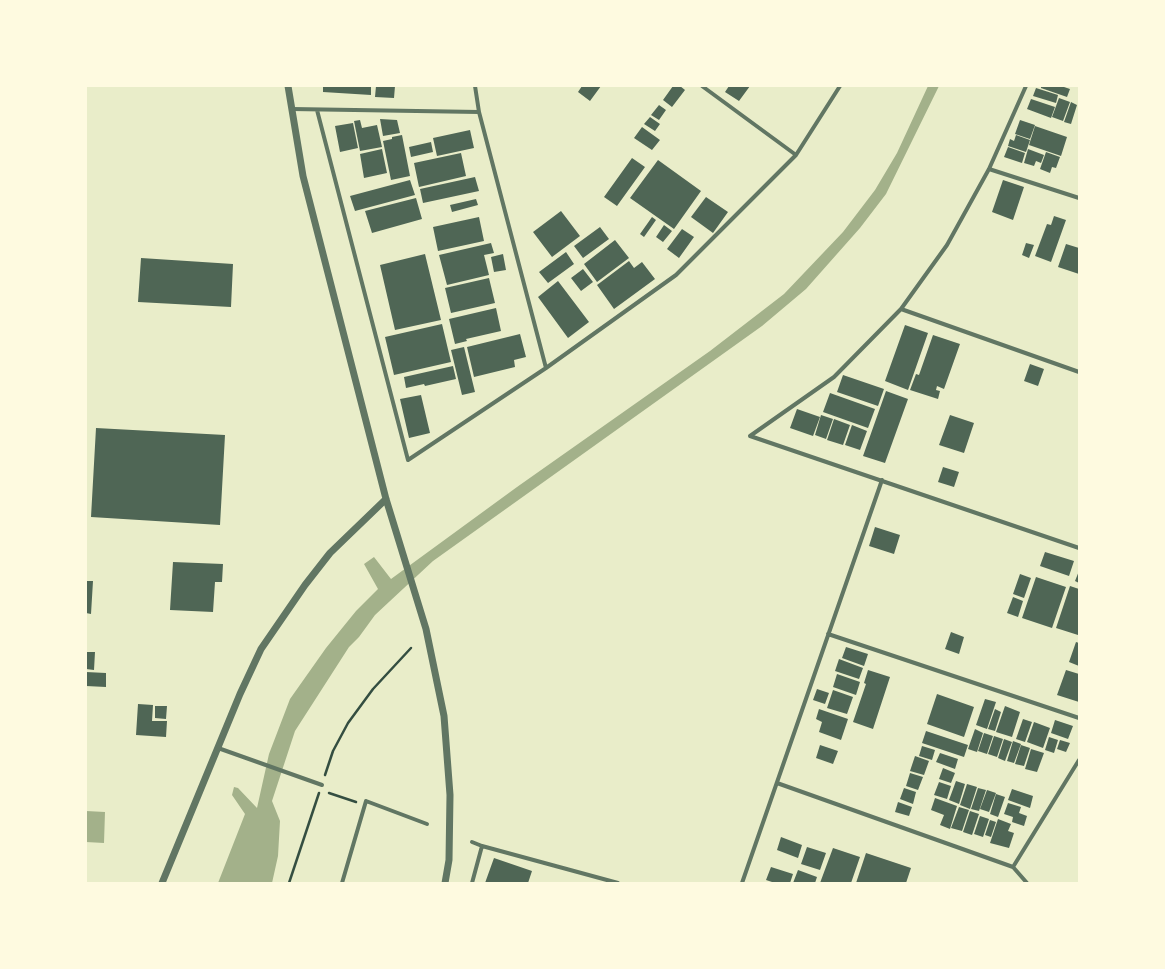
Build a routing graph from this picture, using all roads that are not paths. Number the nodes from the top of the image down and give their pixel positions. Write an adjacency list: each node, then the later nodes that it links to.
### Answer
1 (288, 86): 6 (street)
2 (476, 86): 8 (street)
3 (702, 86): 9 (street)
4 (840, 86): 9 (street)
5 (1026, 86): 10 (street)
6 (292, 109): 7 (street); 16 (street)
7 (317, 110): 8 (street); 13 (street)
8 (480, 112): 13 (street)
9 (796, 155): 13 (street)
10 (989, 169): 11 (street); 12 (street)
11 (1079, 198)
12 (901, 309): 14 (street); 15 (street)
13 (546, 368)
14 (1079, 372)
15 (882, 480): 17 (street); 18 (street)
16 (386, 499): 20 (street); 30 (street)
17 (1079, 548)
18 (828, 634): 19 (street); 22 (street)
19 (1079, 718)
20 (218, 748): 23 (street); 28 (street)
21 (1079, 760): 27 (street)
22 (777, 783): 27 (street); 33 (street)
23 (321, 787)
24 (427, 824): 29 (street)
25 (472, 842): 26 (street)
26 (482, 846): 31 (street); 32 (street)
27 (1013, 867): 34 (street)
28 (162, 883)
29 (342, 883)
30 (445, 883)
31 (472, 883)
32 (618, 883)
33 (742, 883)
34 (1027, 883)

